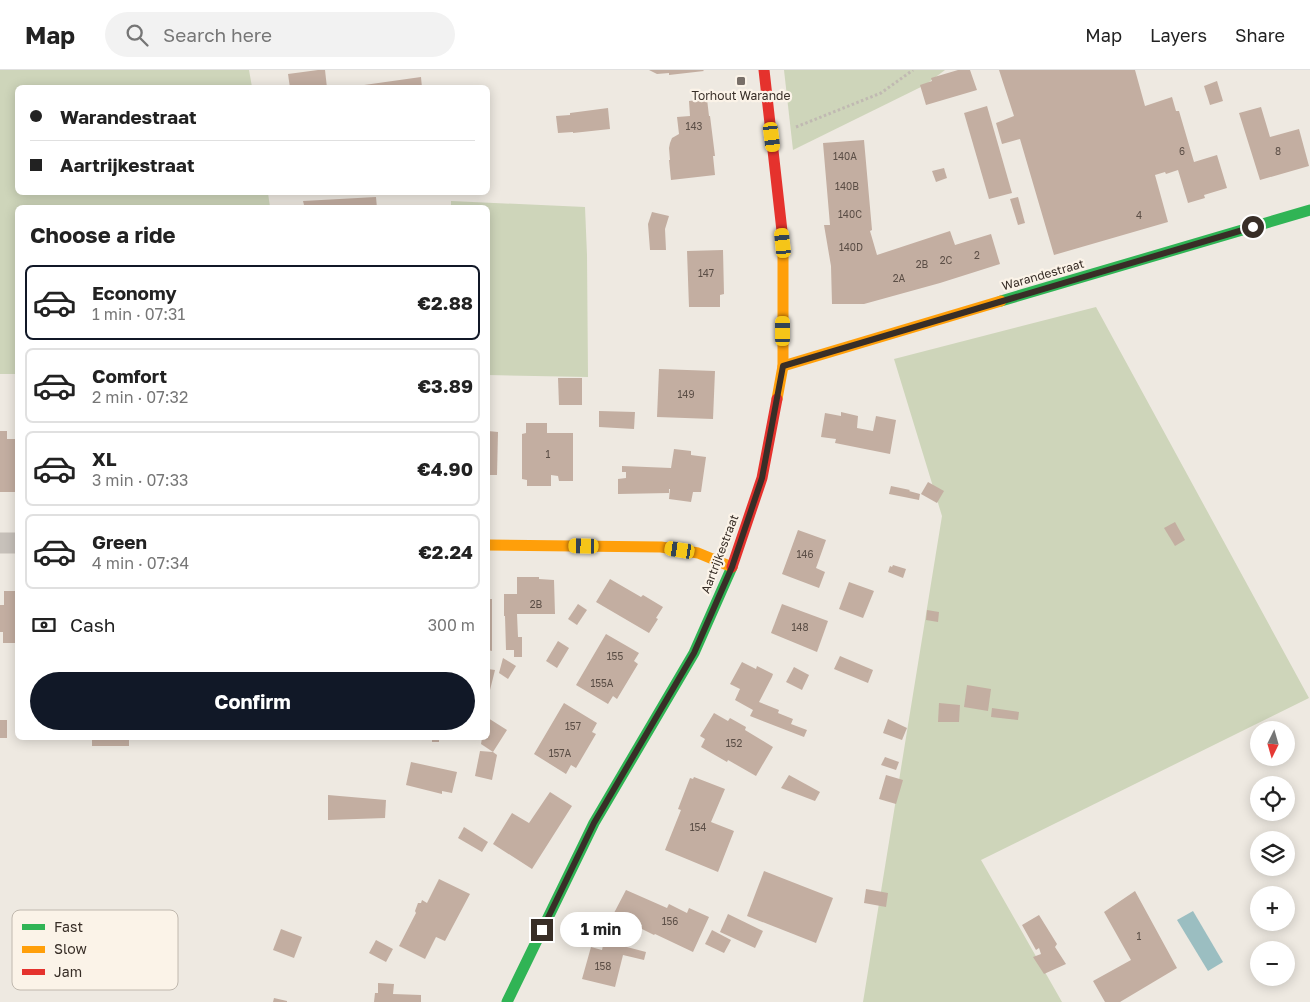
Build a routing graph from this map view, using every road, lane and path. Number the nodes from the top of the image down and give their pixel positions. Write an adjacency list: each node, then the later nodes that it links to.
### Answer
1 (764, 70): 3 (street, Aartrijkestraat)
2 (914, 70): 3 (path)
3 (772, 137): 5 (street, Aartrijkestraat)
4 (1310, 210): 5 (street, Warandestraat)
5 (783, 366): 9 (street, Aartrijkestraat)
6 (0, 543): 7 (street)
7 (15, 543)
8 (490, 545): 9 (street)
9 (732, 567): 10 (street, Aartrijkestraat)
10 (507, 1002)

